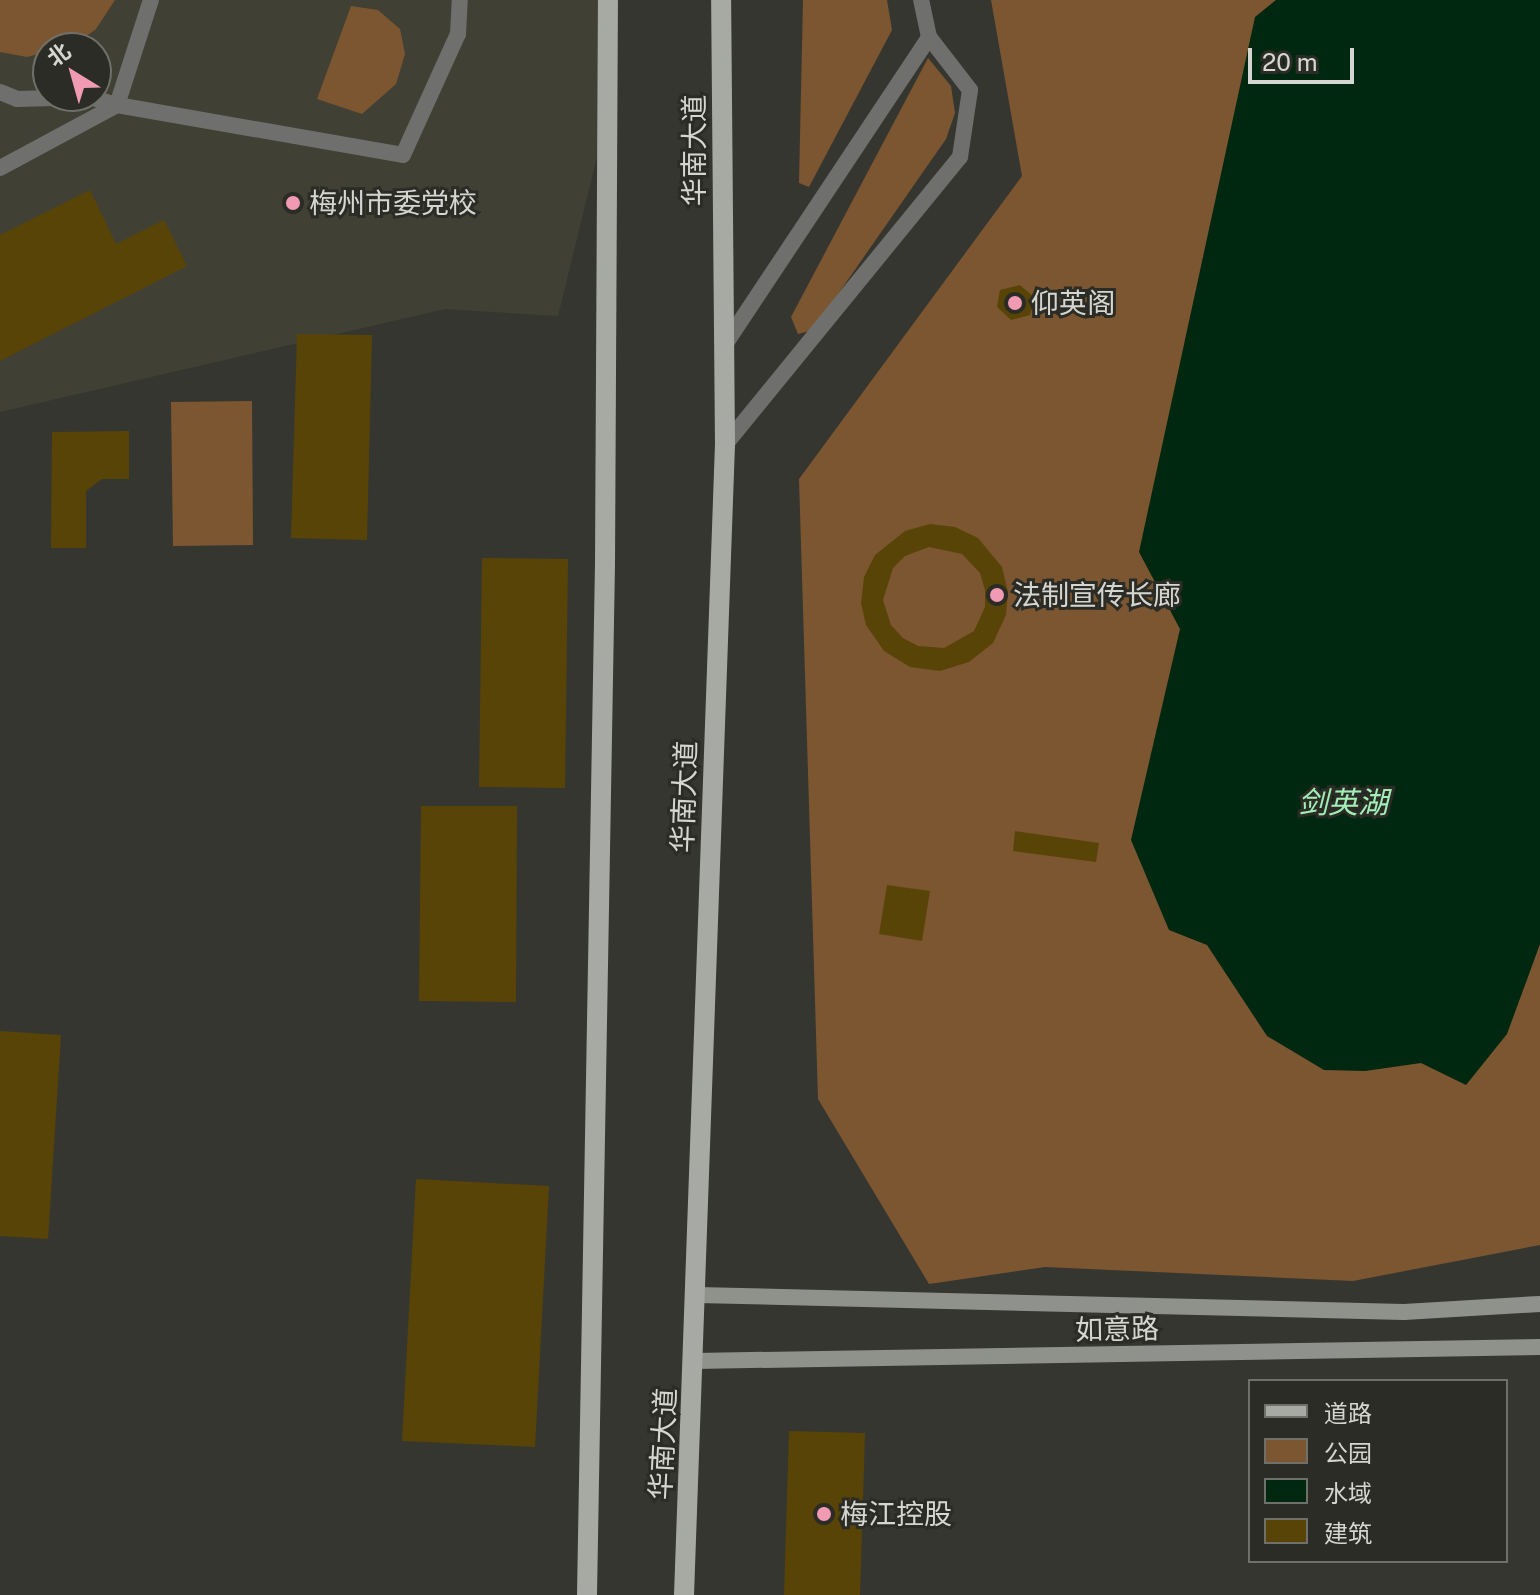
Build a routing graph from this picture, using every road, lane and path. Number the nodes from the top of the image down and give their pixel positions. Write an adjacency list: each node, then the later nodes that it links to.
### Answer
1 (151, 0): 8 (lane)
2 (460, 0): 8 (lane)
3 (608, 0): 16 (main road)
4 (721, 0): 10 (main road, 华南大道)
5 (921, 0): 6 (lane)
6 (929, 37): 10 (lane); 11 (lane)
7 (0, 92): 8 (lane)
8 (117, 105): 9 (lane)
9 (0, 168)
10 (724, 346): 11 (main road, 华南大道)
11 (725, 445): 12 (main road, 华南大道)
12 (697, 1295): 13 (street, 如意路); 15 (main road, 华南大道)
13 (1540, 1304)
14 (1540, 1347): 15 (street, 如意路)
15 (695, 1361): 17 (main road, 华南大道)
16 (587, 1595)
17 (684, 1595)

